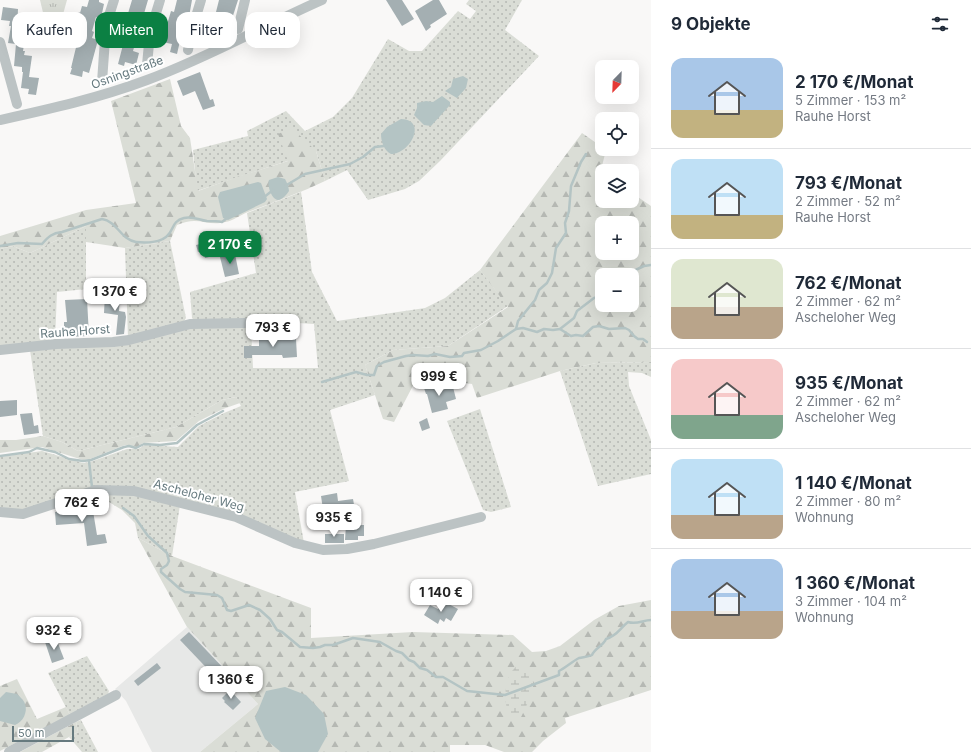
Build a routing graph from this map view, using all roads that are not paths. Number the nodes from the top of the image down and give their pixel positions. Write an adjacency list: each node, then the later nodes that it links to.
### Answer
1 (114, 0): 10 (street)
2 (160, 0): 9 (street)
3 (202, 0): 8 (street)
4 (245, 0): 6 (street)
5 (322, 0): 12 (street, Osningstraße)
6 (238, 29)
7 (0, 42): 11 (street)
8 (188, 50)
9 (147, 65)
10 (102, 82)
11 (17, 104)
12 (0, 120)
13 (245, 323): 14 (street, Rauhe Horst)
14 (0, 350)
15 (0, 512): 16 (street, Ascheloher Weg)
16 (481, 516)
17 (116, 695): 18 (street)
18 (9, 752)

